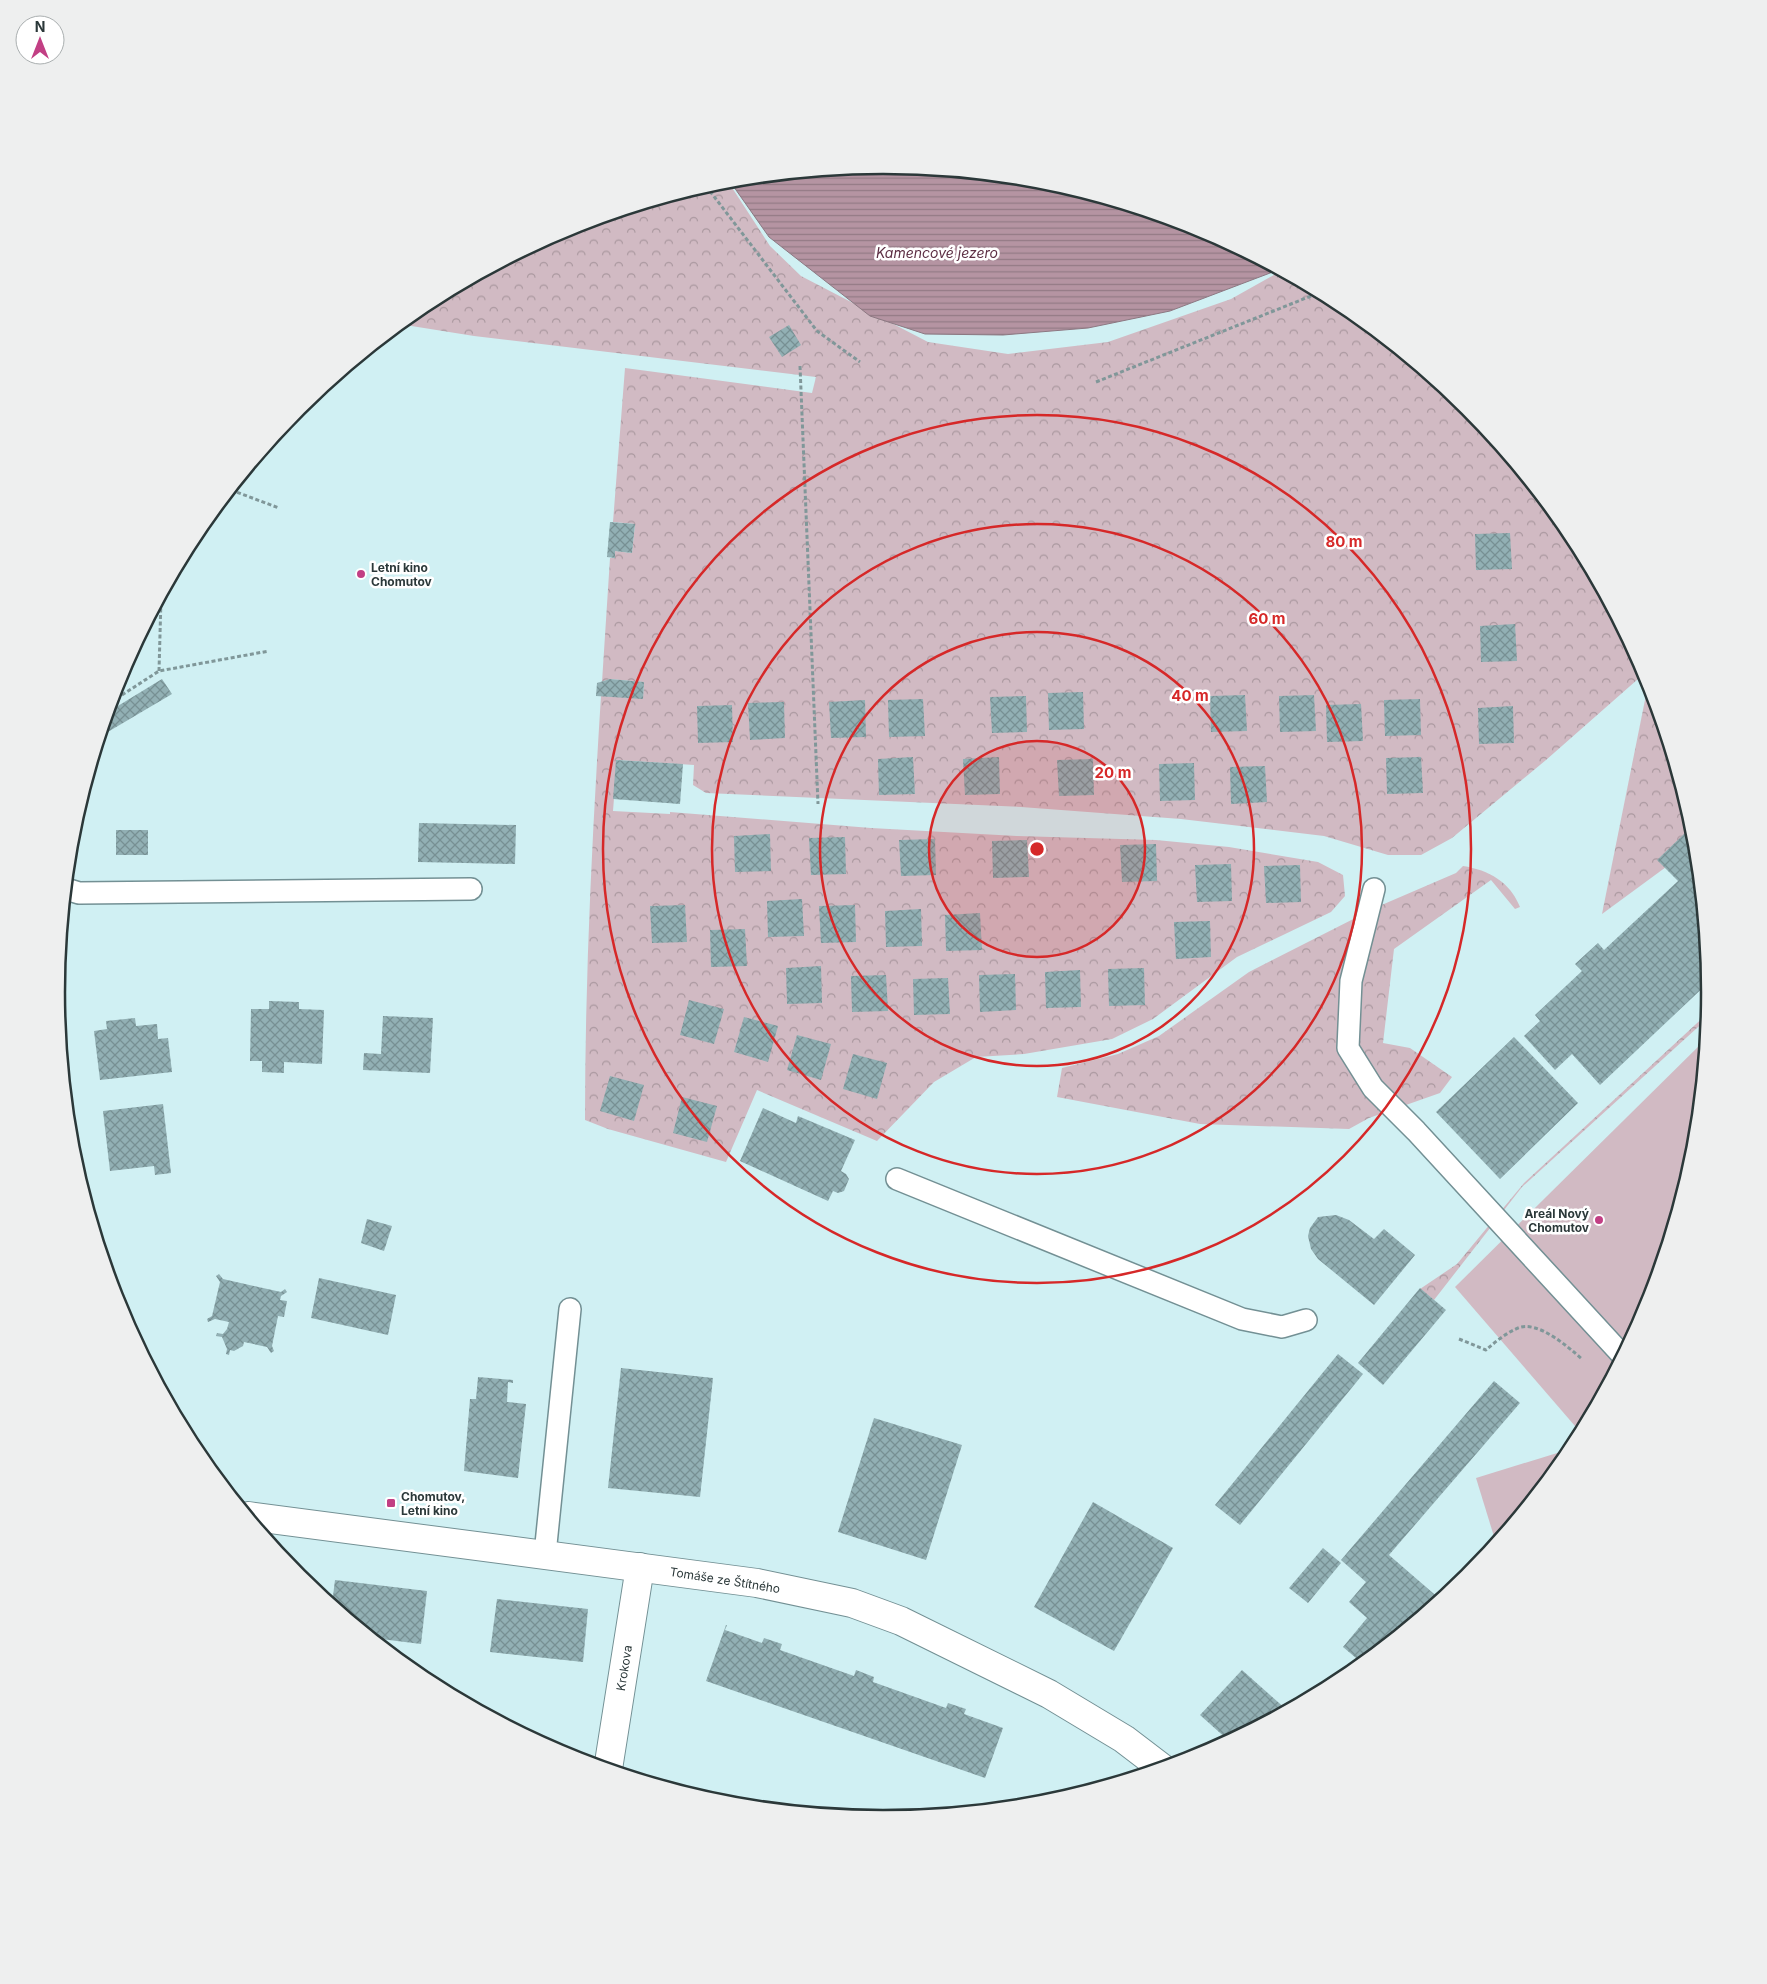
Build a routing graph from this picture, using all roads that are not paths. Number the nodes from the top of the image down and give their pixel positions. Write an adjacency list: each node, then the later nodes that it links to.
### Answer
1 (471, 889): 3 (lane)
2 (1374, 889): 7 (lane)
3 (71, 891)
4 (897, 1179): 6 (lane)
5 (570, 1309): 9 (lane)
6 (1306, 1320)
7 (1619, 1352)
8 (256, 1517): 9 (street, Tomáše ze Štítného)
9 (545, 1554): 10 (street, Tomáše ze Štítného)
10 (640, 1567): 11 (street, Krokova); 12 (street, Tomáše ze Štítného)
11 (609, 1763)
12 (1156, 1764)

